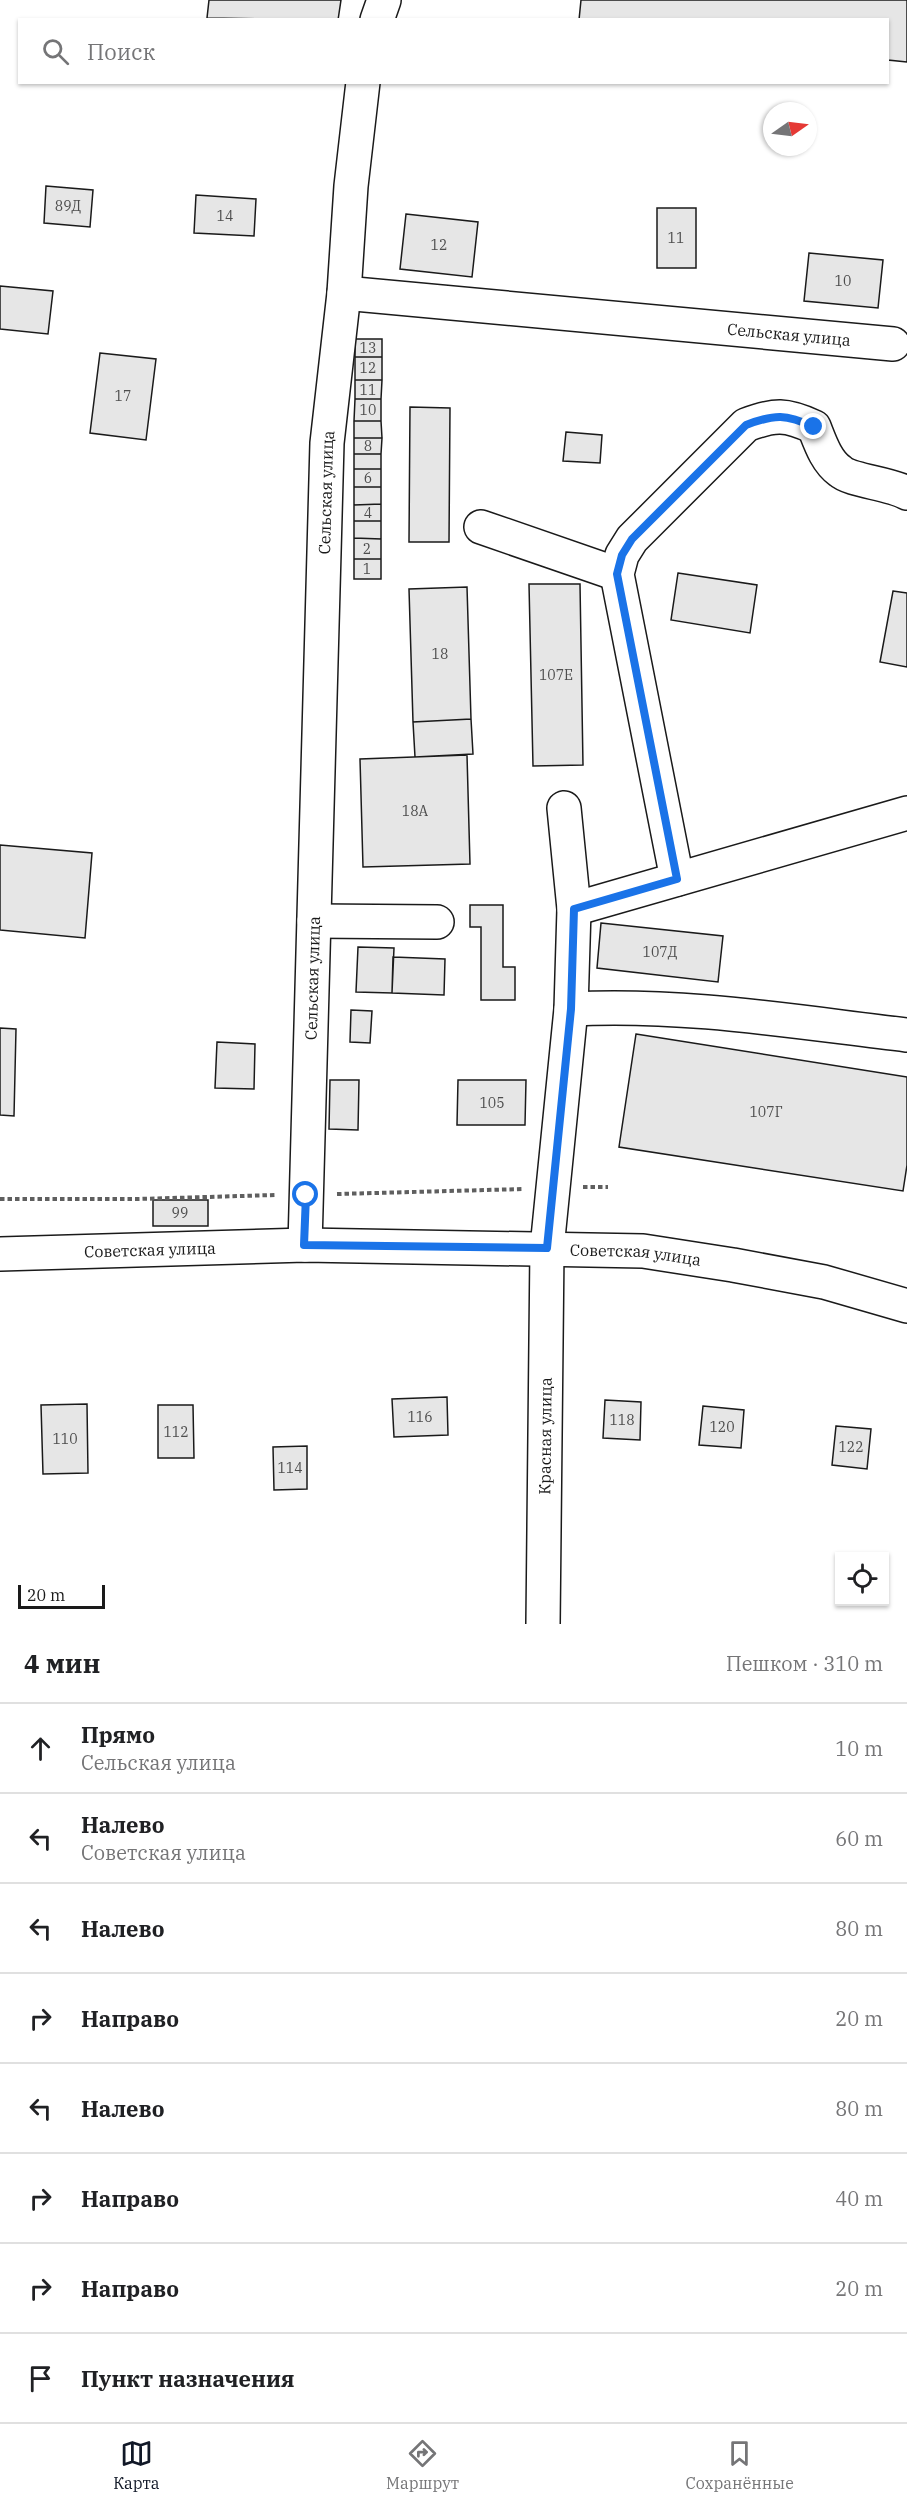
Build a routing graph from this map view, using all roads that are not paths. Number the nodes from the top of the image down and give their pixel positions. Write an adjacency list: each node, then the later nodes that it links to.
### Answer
1 (384, 0): 2 (street)
2 (378, 18)
3 (363, 84): 4 (street)
4 (344, 293): 5 (street, Сельская улица); 13 (street, Сельская улица)
5 (893, 344)
6 (907, 493): 8 (street)
7 (481, 527): 8 (street)
8 (617, 574): 11 (street)
9 (564, 808): 12 (street, Красная улица)
10 (907, 813): 11 (street)
11 (677, 879): 12 (street)
12 (574, 909): 15 (street, Красная улица)
13 (314, 921): 14 (street); 17 (street, Сельская улица)
14 (437, 922)
15 (571, 1009): 16 (street); 18 (street, Красная улица)
16 (907, 1035)
17 (304, 1245): 18 (street, Советская улица); 19 (street, Советская улица)
18 (547, 1248): 20 (street, Советская улица); 21 (street, Красная улица)
19 (0, 1254)
20 (907, 1306)
21 (543, 1624)

